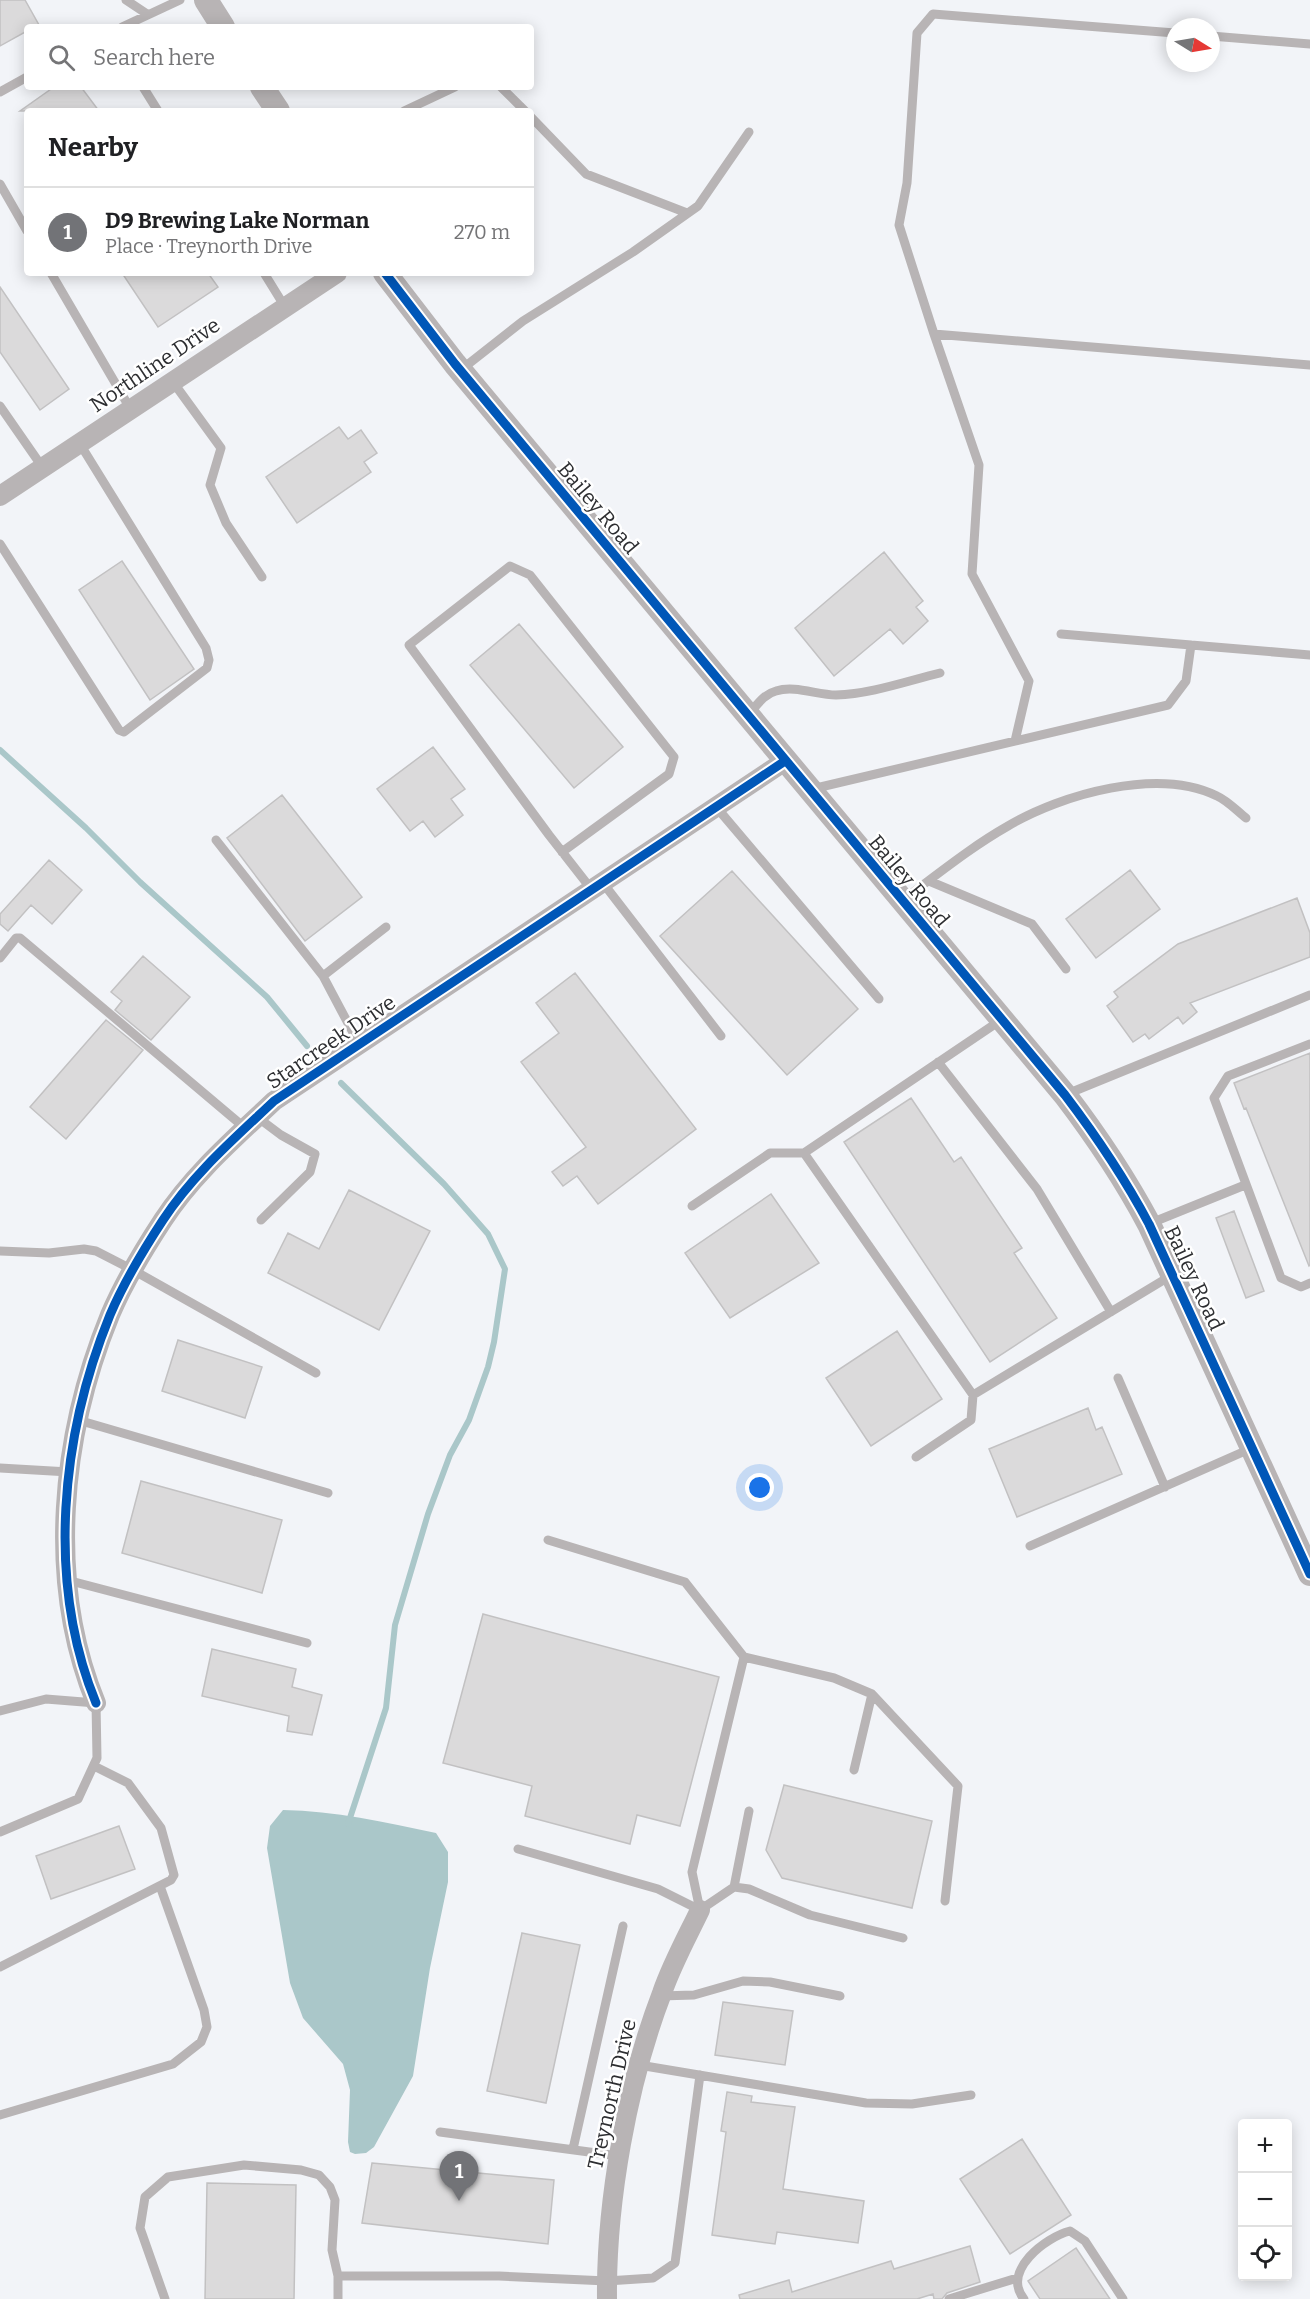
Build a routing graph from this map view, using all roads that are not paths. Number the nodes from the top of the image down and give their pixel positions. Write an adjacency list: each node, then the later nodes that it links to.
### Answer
1 (126, 0): 4 (lane)
2 (180, 0): 4 (lane)
3 (206, 0): 6 (street)
4 (147, 14): 5 (lane)
5 (128, 24)
6 (221, 24)
7 (1166, 32): 30 (lane)
8 (1220, 37): 9 (lane)
9 (1310, 44)
10 (24, 79): 15 (lane)
11 (144, 90): 16 (lane)
12 (264, 90): 17 (street)
13 (448, 90): 18 (lane)
14 (504, 90): 19 (lane)
15 (0, 92)
16 (156, 108)
17 (276, 108)
18 (410, 108)
19 (522, 108)
20 (534, 120): 23 (lane)
21 (749, 132): 23 (lane)
22 (0, 184): 24 (lane)
23 (687, 213): 32 (lane)
24 (24, 226)
25 (53, 276): 35 (lane)
26 (266, 276): 29 (lane)
27 (332, 276): 29 (street, Northline Drive)
28 (387, 276): 32 (street, Bailey Road)
29 (285, 307): 33 (street, Northline Drive)
30 (934, 334): 31 (lane); 46 (lane)
31 (1310, 365)
32 (460, 371): 45 (street, Bailey Road)
33 (173, 382): 35 (street, Northline Drive); 40 (lane)
34 (0, 406): 37 (lane)
35 (131, 410): 36 (street, Northline Drive)
36 (80, 444): 37 (street, Northline Drive); 39 (lane)
37 (43, 468): 38 (street, Northline Drive)
38 (0, 496)
39 (0, 544)
40 (262, 577)
41 (1061, 634): 42 (lane)
42 (1191, 645): 43 (lane); 46 (lane)
43 (1310, 655)
44 (940, 673): 45 (lane)
45 (748, 714): 47 (street, Bailey Road)
46 (1015, 741): 48 (lane)
47 (785, 761): 48 (street, Bailey Road); 49 (street, Starcreek Drive)
48 (809, 789): 55 (street, Bailey Road)
49 (717, 808): 54 (street, Starcreek Drive); 61 (lane)
50 (1246, 818): 53 (lane)
51 (216, 840): 59 (lane)
52 (562, 852): 52 (lane); 54 (lane)
53 (929, 881): 55 (lane); 58 (lane)
54 (597, 887): 63 (lane); 64 (street, Starcreek Drive)
55 (902, 901): 62 (street, Bailey Road)
56 (386, 927): 59 (lane)
57 (0, 958): 68 (lane)
58 (1066, 969)
59 (322, 976): 64 (lane)
60 (1310, 995): 67 (lane)
61 (879, 999)
62 (1002, 1020): 66 (lane); 67 (street, Bailey Road)
63 (721, 1036)
64 (359, 1044): 68 (street, Starcreek Drive)
65 (1310, 1044): 70 (lane)
66 (938, 1062): 69 (lane); 78 (lane)
67 (1065, 1095): 73 (street, Bailey Road)
68 (251, 1122): 72 (lane); 75 (street, Starcreek Drive)
69 (804, 1153): 71 (lane); 81 (lane)
70 (1245, 1185): 73 (lane); 77 (lane)
71 (692, 1206)
72 (261, 1220)
73 (1149, 1224): 76 (street, Bailey Road)
74 (0, 1251): 75 (lane)
75 (133, 1270): 79 (lane); 82 (street, Starcreek Drive)
76 (1172, 1275): 78 (lane); 83 (street, Bailey Road)
77 (1310, 1283)
78 (1111, 1312): 81 (lane)
79 (316, 1373)
80 (1118, 1378): 87 (lane)
81 (973, 1395): 84 (lane)
82 (78, 1420): 86 (street, Starcreek Drive); 88 (lane)
83 (1252, 1448): 87 (lane); 91 (street, Bailey Road)
84 (916, 1456)
85 (0, 1468): 86 (lane)
86 (69, 1472): 92 (street, Starcreek Drive)
87 (1165, 1486): 90 (lane)
88 (328, 1494)
89 (548, 1540): 94 (lane)
90 (1030, 1546)
91 (1310, 1574)
92 (68, 1580): 93 (lane); 96 (street, Starcreek Drive)
93 (307, 1643)
94 (744, 1657): 95 (lane); 106 (lane)
95 (872, 1694): 99 (lane); 105 (lane)
96 (96, 1703): 97 (lane); 98 (lane)
97 (0, 1711)
98 (94, 1766): 101 (lane); 103 (lane)
99 (854, 1770)
100 (748, 1810): 104 (lane)
101 (0, 1832)
102 (518, 1849): 106 (lane)
103 (160, 1886): 109 (lane); 115 (lane)
104 (734, 1887): 106 (lane); 108 (lane)
105 (945, 1901)
106 (700, 1910): 110 (street, Treynorth Drive)
107 (623, 1926): 117 (lane)
108 (903, 1938)
109 (0, 1967)
110 (660, 1996): 111 (lane); 112 (street, Treynorth Drive)
111 (840, 1996)
112 (639, 2065): 113 (lane); 118 (street, Treynorth Drive)
113 (700, 2075): 114 (lane); 121 (lane)
114 (971, 2095)
115 (0, 2115)
116 (440, 2132): 117 (lane)
117 (573, 2150): 118 (lane)
118 (619, 2156): 121 (street, Treynorth Drive)
119 (338, 2276): 121 (lane); 122 (lane); 123 (lane)
120 (1017, 2278): 124 (lane); 125 (lane); 126 (lane)
121 (607, 2290)
122 (165, 2299)
123 (338, 2299)
124 (949, 2299)
125 (1024, 2299)
126 (1123, 2299)

